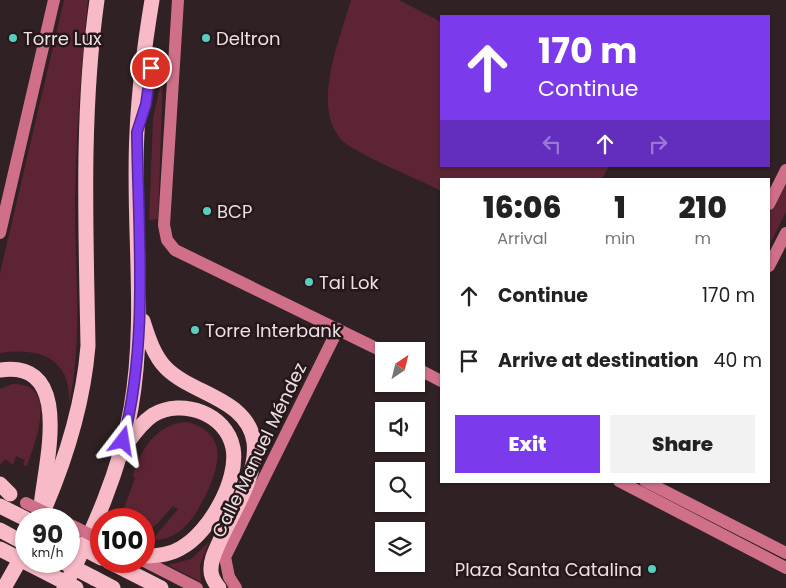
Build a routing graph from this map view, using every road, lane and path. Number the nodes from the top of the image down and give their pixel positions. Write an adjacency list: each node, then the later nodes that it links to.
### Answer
1 (54, 0): 9 (street)
2 (97, 0): 25 (highway)
3 (152, 0): 6 (highway)
4 (163, 0): 6 (highway)
5 (178, 0): 13 (street)
6 (137, 132): 12 (highway)
7 (786, 170): 8 (street)
8 (770, 202)
9 (0, 233)
10 (786, 233): 11 (street)
11 (770, 264)
12 (140, 311): 18 (highway); 41 (highway)
13 (338, 329): 14 (street); 42 (street, Calle Manuel Méndez)
14 (375, 348)
15 (0, 370): 24 (highway)
16 (425, 373): 17 (street)
17 (440, 380)
18 (120, 454): 29 (highway); 36 (highway)
19 (626, 483): 20 (street)
20 (653, 487): 28 (street); 32 (street)
21 (2, 496): 22 (highway); 23 (street, bridge)
22 (20, 508)
23 (36, 508)
24 (38, 508)
25 (41, 508)
26 (6, 533): 27 (highway)
27 (3, 550): 37 (highway, bridge)
28 (786, 553)
29 (155, 555)
30 (155, 566): 40 (street)
31 (15, 568): 35 (highway)
32 (786, 568)
33 (80, 571): 38 (highway, bridge)
34 (132, 573): 39 (highway)
35 (4, 588)
36 (64, 588)
37 (76, 588)
38 (113, 588)
39 (161, 588)
40 (198, 588)
41 (219, 588)
42 (236, 588)

